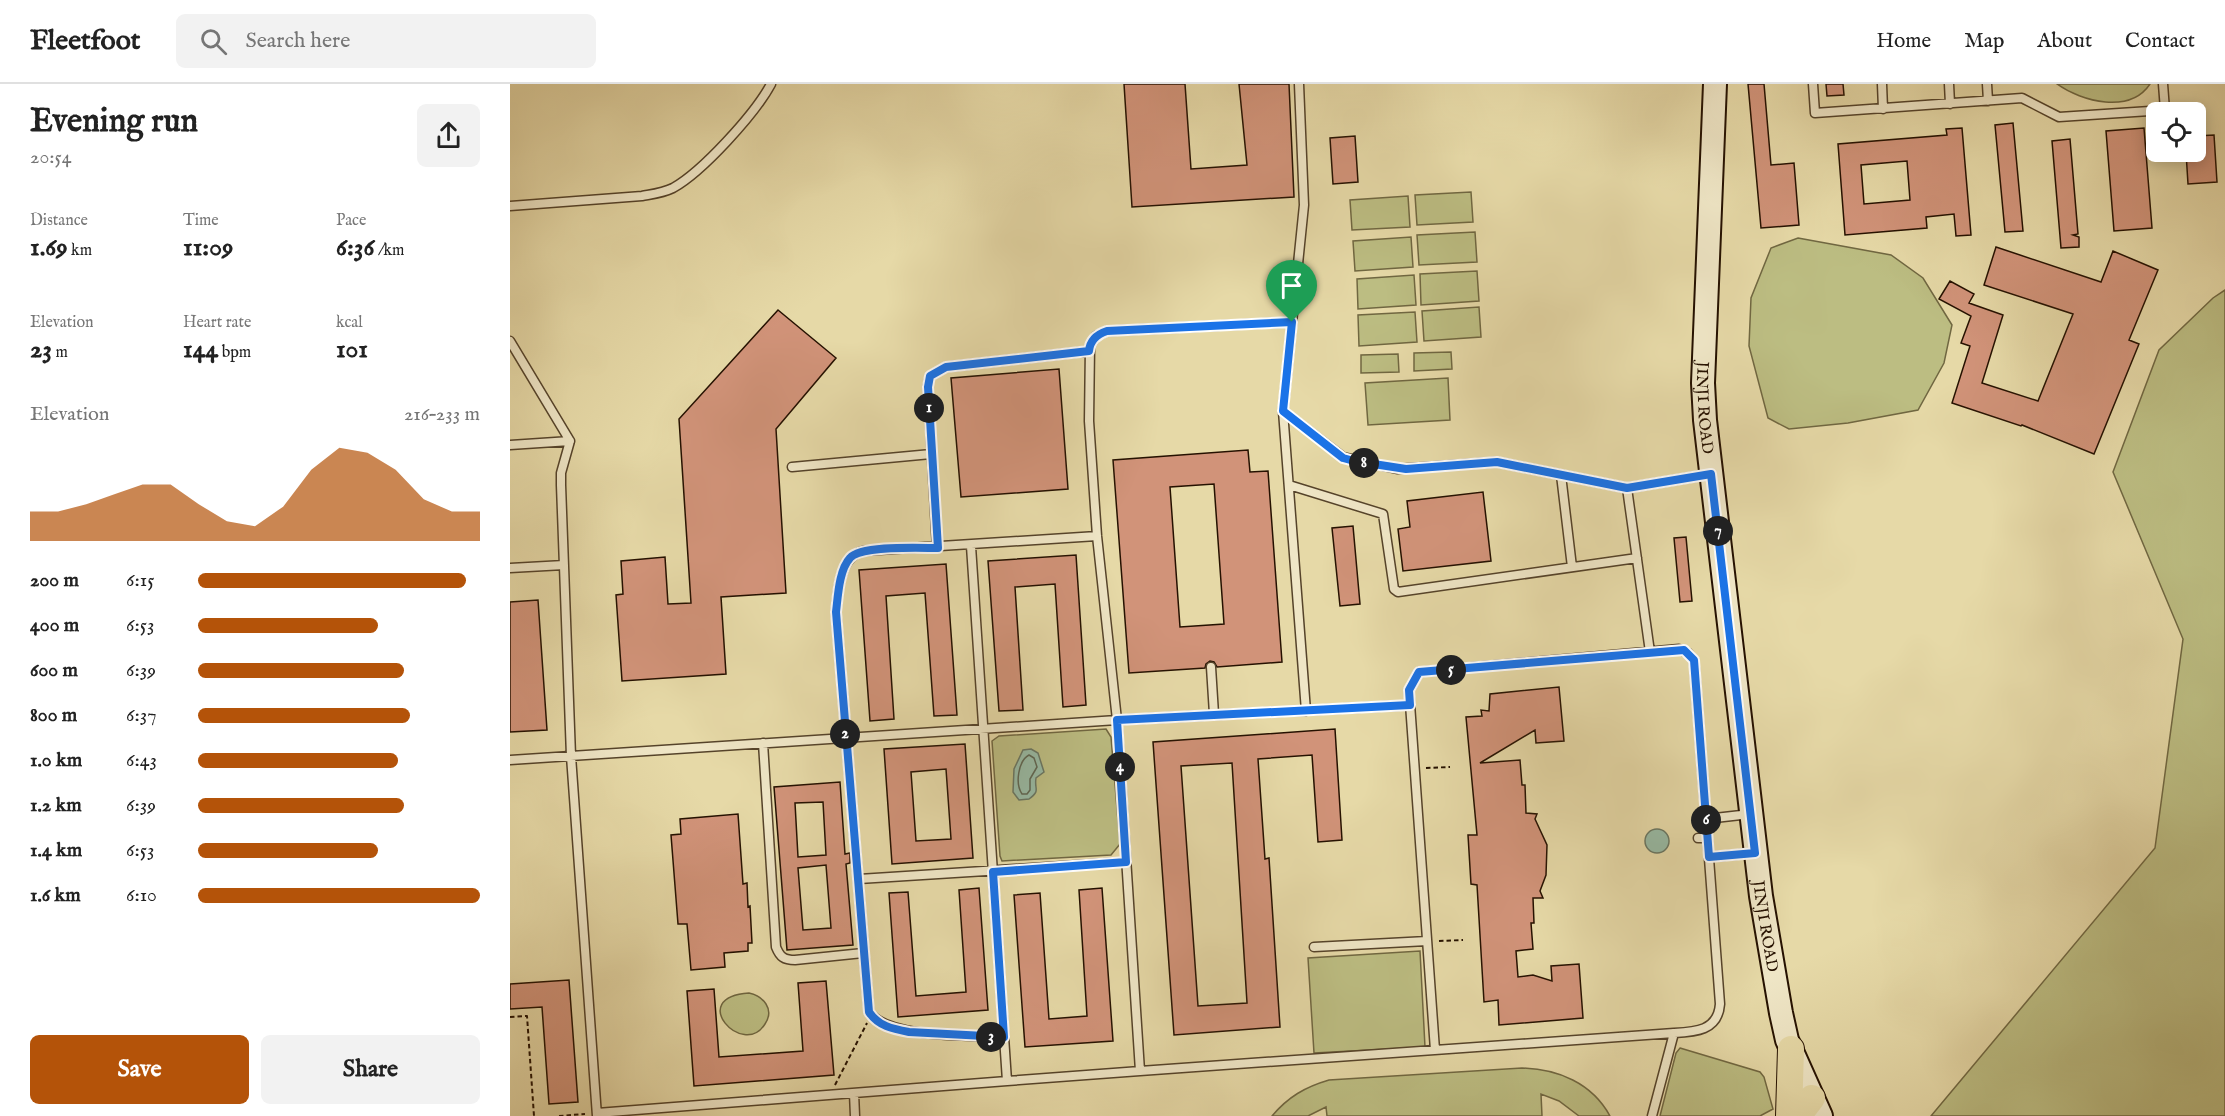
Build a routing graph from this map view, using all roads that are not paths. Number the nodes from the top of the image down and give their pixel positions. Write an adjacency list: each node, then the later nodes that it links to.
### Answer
1 (771, 84): 12 (lane)
2 (1299, 84): 13 (lane)
3 (1715, 84): 21 (main road, JINJI ROAD)
4 (1813, 84): 11 (lane)
5 (1882, 84): 11 (lane)
6 (1949, 84): 10 (lane)
7 (1987, 84): 9 (lane)
8 (2163, 84): 9 (lane)
9 (1988, 101): 10 (lane)
10 (1950, 104): 11 (lane)
11 (1883, 108)
12 (510, 206)
13 (1292, 322): 15 (lane); 16 (lane)
14 (510, 341): 17 (lane)
15 (1089, 351): 19 (lane); 25 (lane)
16 (1283, 411): 22 (lane); 23 (lane)
17 (570, 441): 18 (lane); 29 (lane)
18 (510, 445)
19 (931, 454): 20 (lane); 27 (lane)
20 (792, 467)
21 (1711, 474): 24 (lane); 43 (main road, JINJI ROAD)
22 (1561, 475): 24 (lane); 30 (lane)
23 (1289, 485): 30 (lane); 35 (lane)
24 (1627, 488): 28 (lane)
25 (1097, 536): 26 (lane); 37 (lane)
26 (971, 546): 27 (lane); 38 (lane)
27 (938, 548): 39 (lane)
28 (1637, 558): 30 (lane); 32 (lane)
29 (564, 565): 31 (lane); 41 (lane)
30 (1572, 567)
31 (510, 568)
32 (1650, 652): 34 (lane); 44 (lane)
33 (1211, 667): 36 (lane)
34 (1410, 705): 35 (lane); 50 (lane)
35 (1306, 711): 36 (lane)
36 (1214, 714): 37 (lane)
37 (1117, 720): 38 (lane); 47 (lane)
38 (983, 729): 39 (lane); 48 (lane)
39 (845, 739): 40 (lane); 49 (lane)
40 (763, 743): 41 (lane); 52 (lane)
41 (571, 756): 42 (lane); 61 (lane)
42 (510, 760)
43 (1751, 814): 44 (lane); 45 (main road, JINJI ROAD)
44 (1706, 819): 46 (lane)
45 (1755, 853): 46 (lane); 55 (main road, JINJI ROAD)
46 (1709, 857): 53 (lane)
47 (1126, 862): 48 (lane); 57 (lane)
48 (993, 872): 49 (lane); 54 (lane)
49 (859, 879): 52 (lane)
50 (1427, 941): 51 (lane); 56 (lane)
51 (1314, 947)
52 (863, 953): 54 (lane)
53 (1674, 1033): 56 (lane); 63 (lane)
54 (1004, 1037): 58 (lane)
55 (1791, 1048): 60 (main road, JINJI ROAD); 64 (main road)
56 (1435, 1050): 57 (lane)
57 (1140, 1071): 58 (lane)
58 (1006, 1081): 59 (lane)
59 (854, 1093): 61 (lane); 62 (lane)
60 (1810, 1110)
61 (597, 1114)
62 (855, 1116)
63 (1652, 1116)
64 (1790, 1116)

